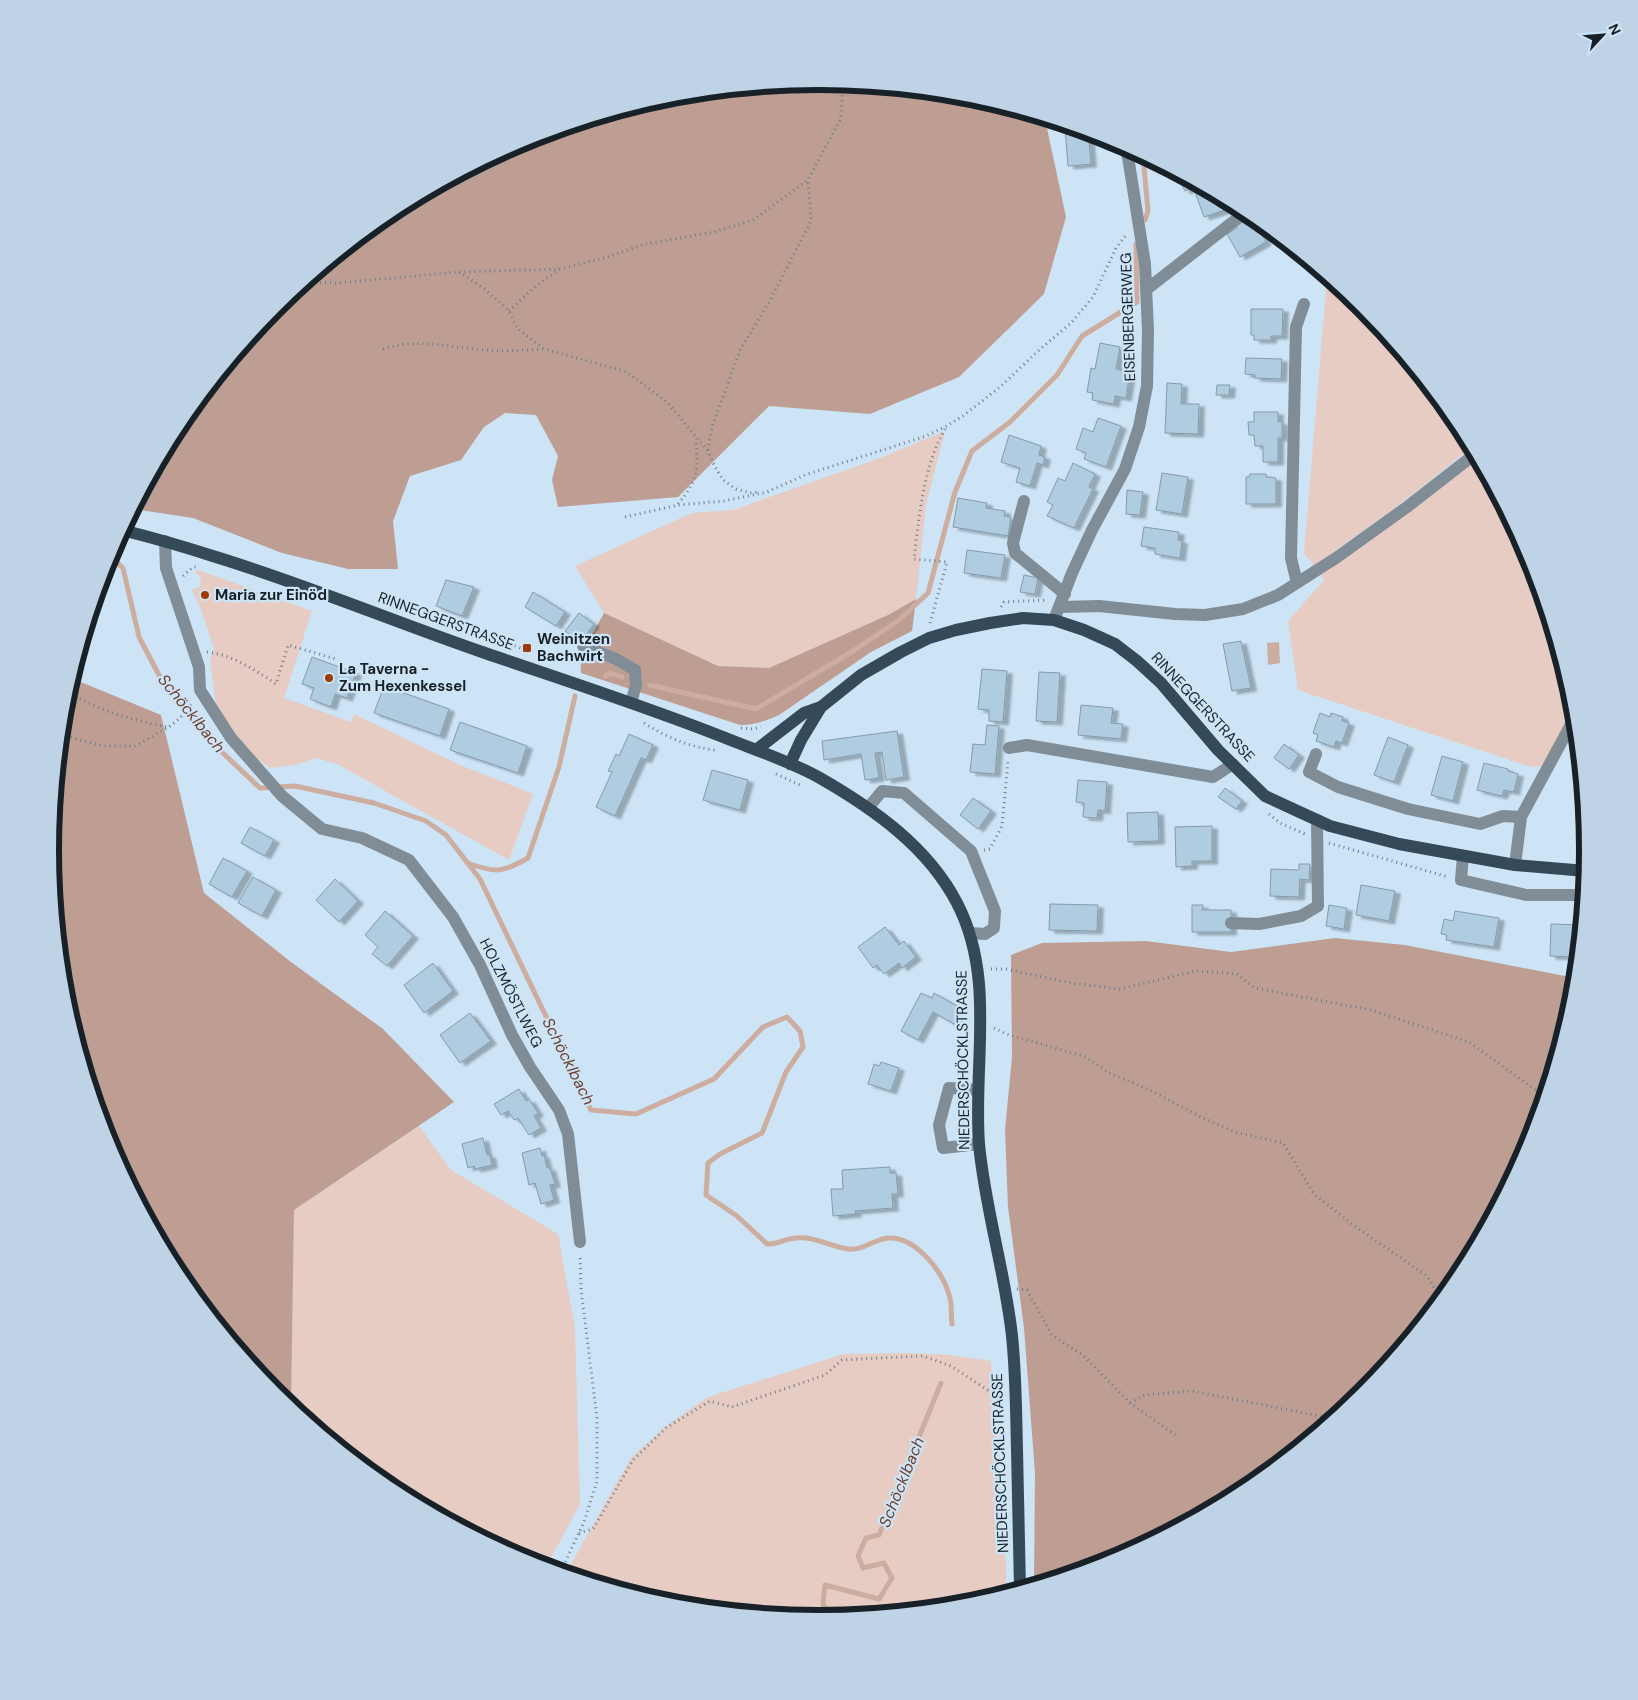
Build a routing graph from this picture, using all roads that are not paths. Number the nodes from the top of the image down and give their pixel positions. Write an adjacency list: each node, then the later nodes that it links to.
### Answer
1 (1128, 156): 3 (street, EISENBERGERWEG)
2 (1239, 217): 3 (street)
3 (1147, 289): 10 (street, EISENBERGERWEG)
4 (1304, 304): 9 (street)
5 (1470, 458): 9 (street)
6 (1024, 501): 10 (street)
7 (129, 532): 8 (main road, RINNEGGERSTRASSE)
8 (165, 541): 13 (main road, RINNEGGERSTRASSE); 32 (street, HOLZMÖSTLWEG)
9 (1297, 583): 10 (street)
10 (1062, 601): 11 (street, EISENBERGERWEG)
11 (1054, 620): 14 (main road, RINNEGGERSTRASSE); 20 (main road, RINNEGGERSTRASSE)
12 (583, 646): 13 (street)
13 (630, 703): 17 (main road, RINNEGGERSTRASSE)
14 (821, 707): 17 (main road, RINNEGGERSTRASSE); 19 (main road, RINNEGGERSTRASSE)
15 (1569, 728): 22 (street)
16 (1009, 748): 20 (street)
17 (756, 750): 19 (main road, RINNEGGERSTRASSE)
18 (1316, 754): 22 (street)
19 (790, 764): 21 (main road, NIEDERSCHÖCKLSTRASSE)
20 (1233, 764): 23 (main road, RINNEGGERSTRASSE)
21 (868, 808): 29 (main road, NIEDERSCHÖCKLSTRASSE); 29 (street)
22 (1521, 817): 25 (street)
23 (1317, 820): 24 (main road, RINNEGGERSTRASSE); 28 (street)
24 (1463, 856): 25 (main road, RINNEGGERSTRASSE); 27 (street)
25 (1515, 865): 26 (main road, RINNEGGERSTRASSE)
26 (1579, 870)
27 (1578, 895)
28 (1231, 923)
29 (970, 933): 30 (main road, NIEDERSCHÖCKLSTRASSE)
30 (978, 1090): 31 (main road, NIEDERSCHÖCKLSTRASSE); 31 (street)
31 (979, 1144): 33 (main road, NIEDERSCHÖCKLSTRASSE)
32 (580, 1242)
33 (1020, 1583)

